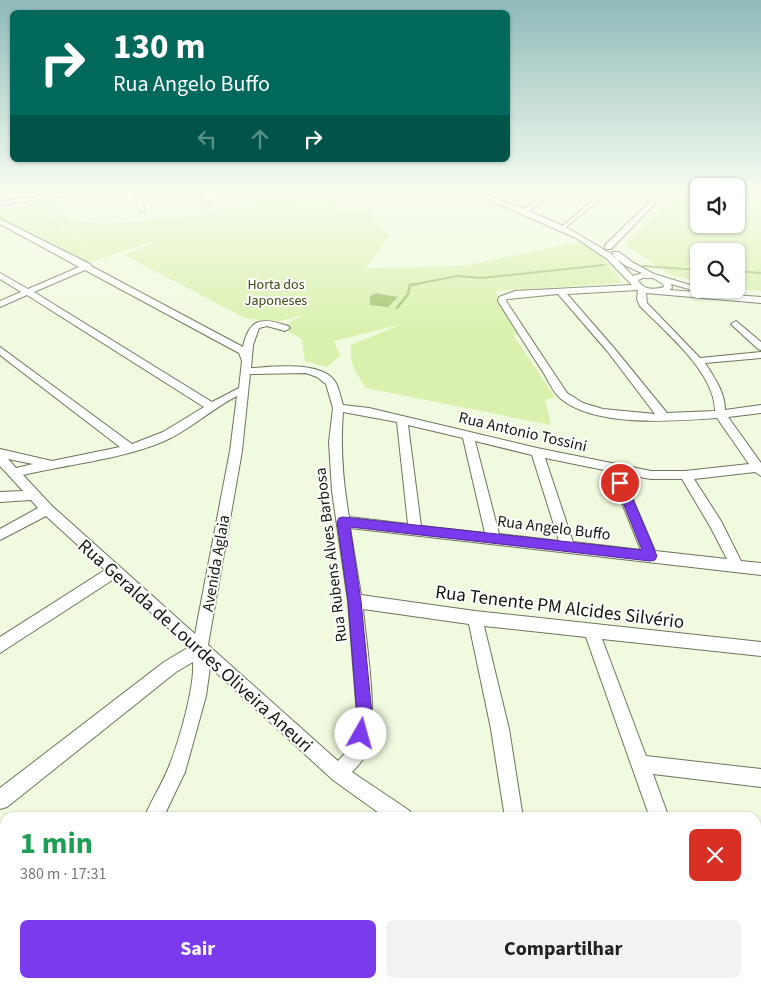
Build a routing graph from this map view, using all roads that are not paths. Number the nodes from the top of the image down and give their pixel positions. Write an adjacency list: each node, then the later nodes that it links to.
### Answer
1 (33, 238): 6 (street)
2 (580, 238): 9 (street)
3 (590, 238): 5 (street)
4 (617, 238): 5 (street)
5 (608, 247): 8 (street)
6 (87, 266): 11 (street); 22 (street)
7 (0, 275): 11 (street)
8 (657, 277): 9 (street); 10 (street); 13 (street)
9 (638, 286): 12 (street); 13 (street); 24 (street)
10 (690, 286)
11 (27, 292): 17 (street); 27 (street)
12 (561, 292): 31 (street); 31 (street)
13 (656, 292): 16 (street)
14 (745, 293): 15 (street)
15 (761, 295)
16 (761, 300)
17 (0, 304)
18 (736, 324): 20 (street)
19 (285, 328): 22 (street, Avenida Aglaia)
20 (761, 347)
21 (0, 350): 34 (street)
22 (246, 355): 25 (street, Avenida Aglaia)
23 (761, 355): 24 (street)
24 (698, 361): 30 (street)
25 (246, 371): 26 (street, Avenida Aglaia); 28 (street, Rua Rubens Alves Barbosa)
26 (242, 390): 27 (street); 59 (street, Avenida Aglaia)
27 (211, 406): 34 (street)
28 (338, 408): 32 (street, Rua Antonio Tossini); 46 (street, Rua Rubens Alves Barbosa)
29 (761, 409): 30 (street)
30 (720, 414): 31 (street); 40 (street)
31 (664, 417)
32 (402, 420): 33 (street, Rua Antonio Tossini); 47 (street)
33 (468, 435): 35 (street, Rua Antonio Tossini); 49 (street)
34 (130, 448): 38 (street)
35 (537, 452): 39 (street, Rua Antonio Tossini); 50 (street)
36 (0, 453): 38 (street)
37 (0, 458): 41 (street, Rua Geralda de Lourdes Oliveira Aneuri)
38 (50, 464): 41 (street)
39 (614, 468): 42 (street, Rua Antonio Tossini); 51 (street)
40 (760, 469): 42 (street, Rua Antonio Tossini)
41 (14, 473): 43 (street, Rua Geralda de Lourdes Oliveira Aneuri)
42 (685, 475): 52 (street)
43 (34, 495): 44 (street); 45 (street, Rua Geralda de Lourdes Oliveira Aneuri)
44 (0, 497)
45 (47, 509): 48 (street); 54 (street, Rua Geralda de Lourdes Oliveira Aneuri)
46 (343, 522): 47 (street, Rua Angelo Buffo); 55 (street, Rua Rubens Alves Barbosa)
47 (415, 529): 49 (street, Rua Angelo Buffo)
48 (0, 535)
49 (493, 537): 50 (street, Rua Angelo Buffo)
50 (568, 547): 51 (street, Rua Angelo Buffo)
51 (650, 556): 52 (street, Rua Angelo Buffo)
52 (737, 566): 53 (street, Rua Angelo Buffo)
53 (761, 569)
54 (114, 571): 58 (street); 59 (street, Rua Geralda de Lourdes Oliveira Aneuri)
55 (354, 601): 56 (street, Rua Tenente PM Alcides Silvério); 62 (street, Rua Rubens Alves Barbosa)
56 (475, 618): 57 (street, Rua Tenente PM Alcides Silvério); 67 (street)
57 (591, 630): 60 (street, Rua Tenente PM Alcides Silvério); 61 (street)
58 (0, 646)
59 (200, 649): 62 (street, Rua Geralda de Lourdes Oliveira Aneuri); 64 (street); 65 (street, Avenida Aglaia)
60 (761, 649)
61 (642, 764): 63 (street); 68 (street)
62 (338, 774): 66 (street, Rua Geralda de Lourdes Oliveira Aneuri)
63 (761, 778)
64 (0, 800)
65 (156, 812)
66 (394, 812)
67 (513, 812)
68 (658, 812)

